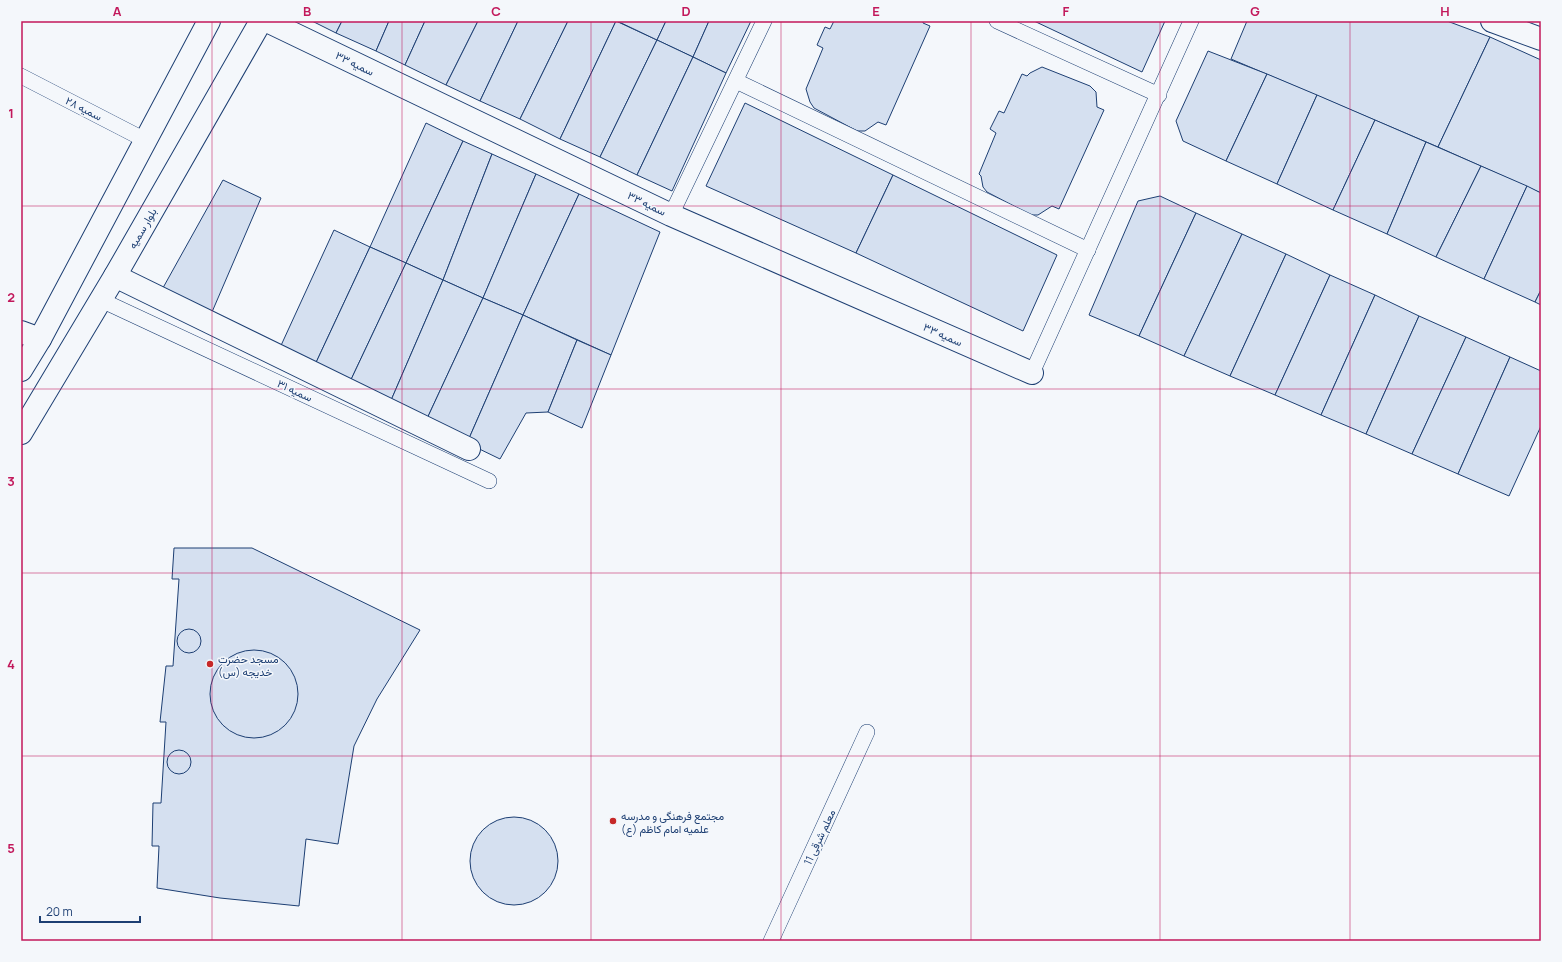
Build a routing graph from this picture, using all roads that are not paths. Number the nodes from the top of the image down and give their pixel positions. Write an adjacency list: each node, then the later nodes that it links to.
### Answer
1 (209, 21): 12 (street)
2 (260, 21): 15 (street, بلوار سمیه)
3 (267, 21): 13 (street, سمیه ۳۳)
4 (764, 21): 10 (lane)
5 (997, 21): 11 (lane)
6 (1191, 21): 11 (lane)
7 (1492, 21): 8 (street)
8 (1541, 40)
9 (21, 76): 12 (lane, سمیه ۲۸)
10 (736, 81): 13 (lane); 14 (lane)
11 (1159, 95): 14 (lane)
12 (146, 141): 17 (street)
13 (671, 215): 19 (street, سمیه ۳۳)
14 (1088, 250): 19 (lane)
15 (115, 276): 16 (street, بلوار سمیه); 21 (street)
16 (101, 300): 20 (street, بلوار سمیه); 22 (lane, سمیه ۳۱)
17 (30, 336): 18 (street)
18 (21, 370)
19 (1032, 373)
20 (21, 434)
21 (469, 449)
22 (489, 481)
23 (867, 732): 24 (lane, معلم شرقی 11)
24 (771, 941)

